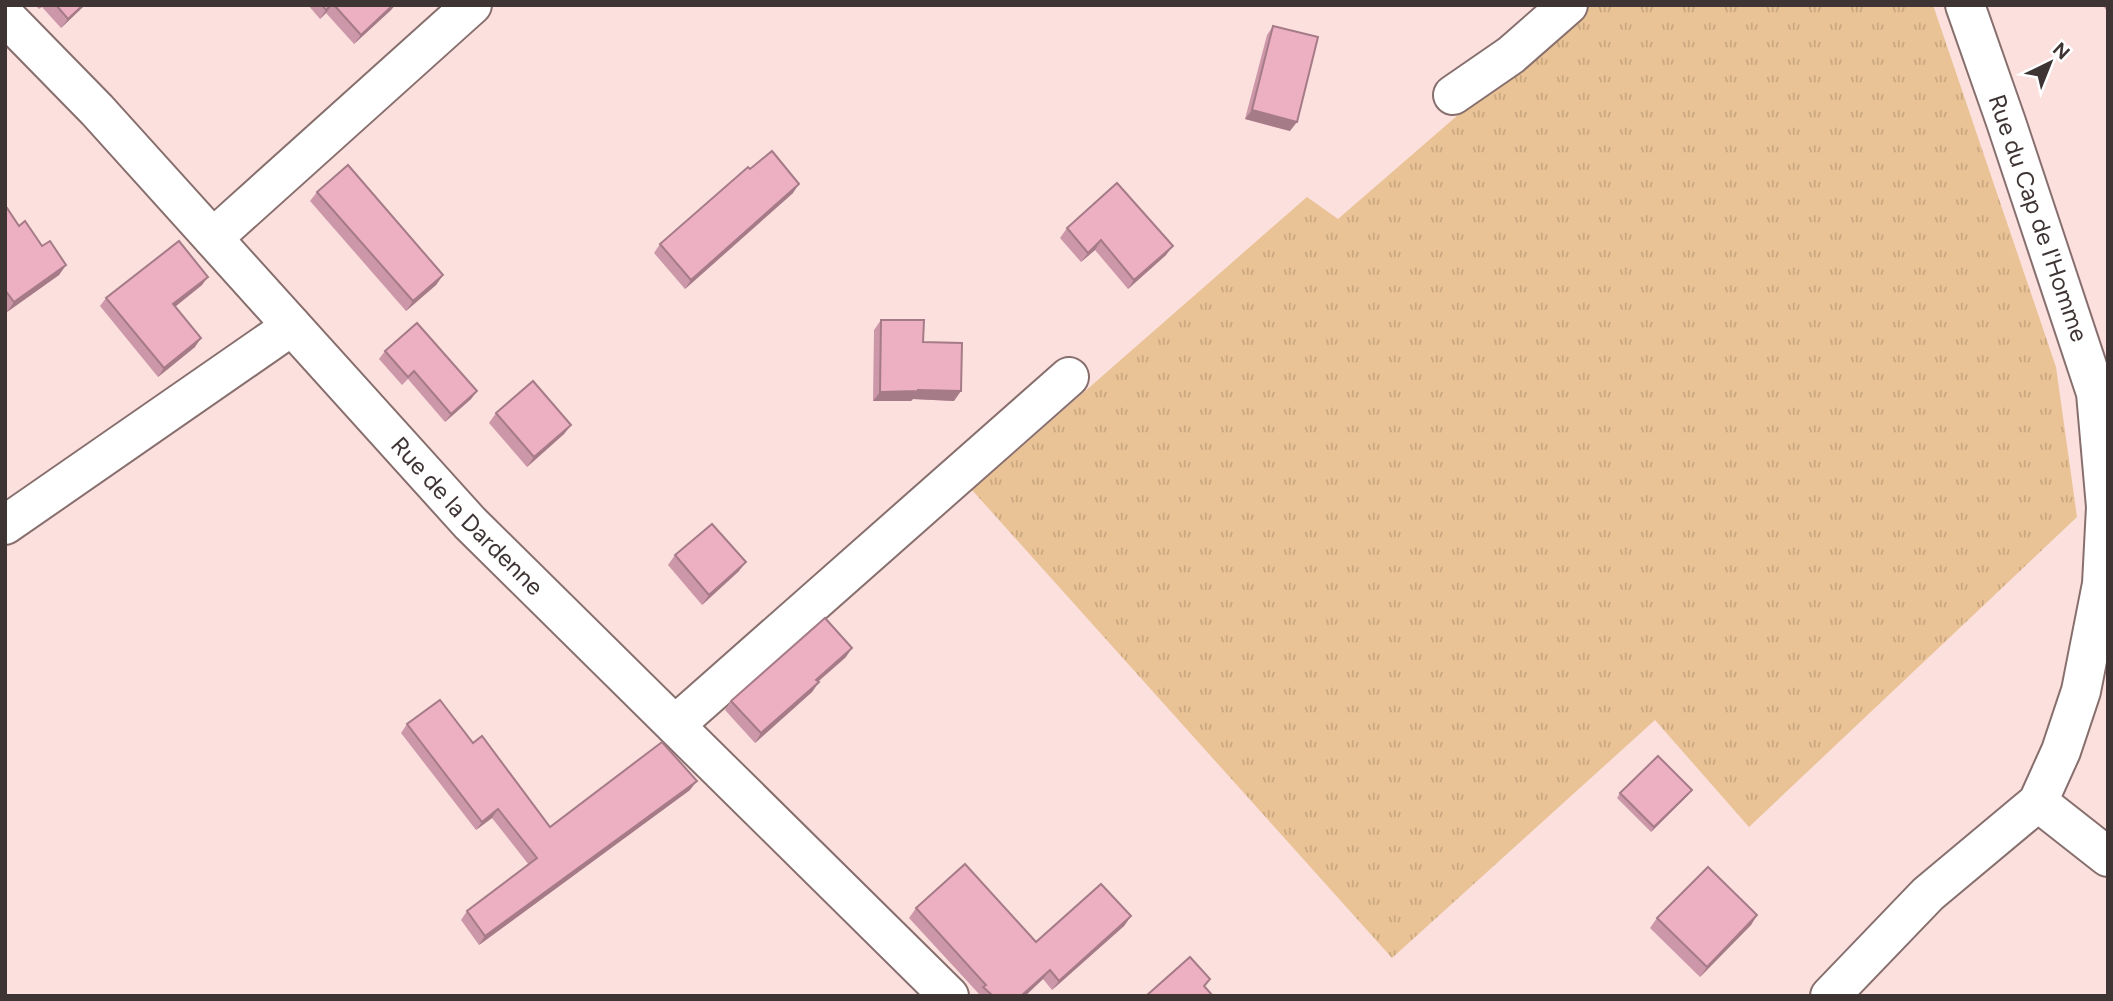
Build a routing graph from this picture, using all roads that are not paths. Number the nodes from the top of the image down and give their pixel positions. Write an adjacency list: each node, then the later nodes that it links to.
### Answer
1 (472, 5): 6 (street)
2 (1568, 5): 5 (street)
3 (1965, 5): 11 (street, Rue du Cap de l'Homme)
4 (5, 16): 6 (street, Rue de la Dardenne)
5 (1453, 95)
6 (213, 238): 7 (street, Rue de la Dardenne)
7 (292, 326): 9 (street); 10 (street, Rue de la Dardenne)
8 (1069, 377): 10 (street)
9 (5, 525)
10 (675, 725): 13 (street, Rue de la Dardenne)
11 (2038, 802): 12 (street); 14 (street)
12 (2108, 857)
13 (949, 996)
14 (1830, 996)

